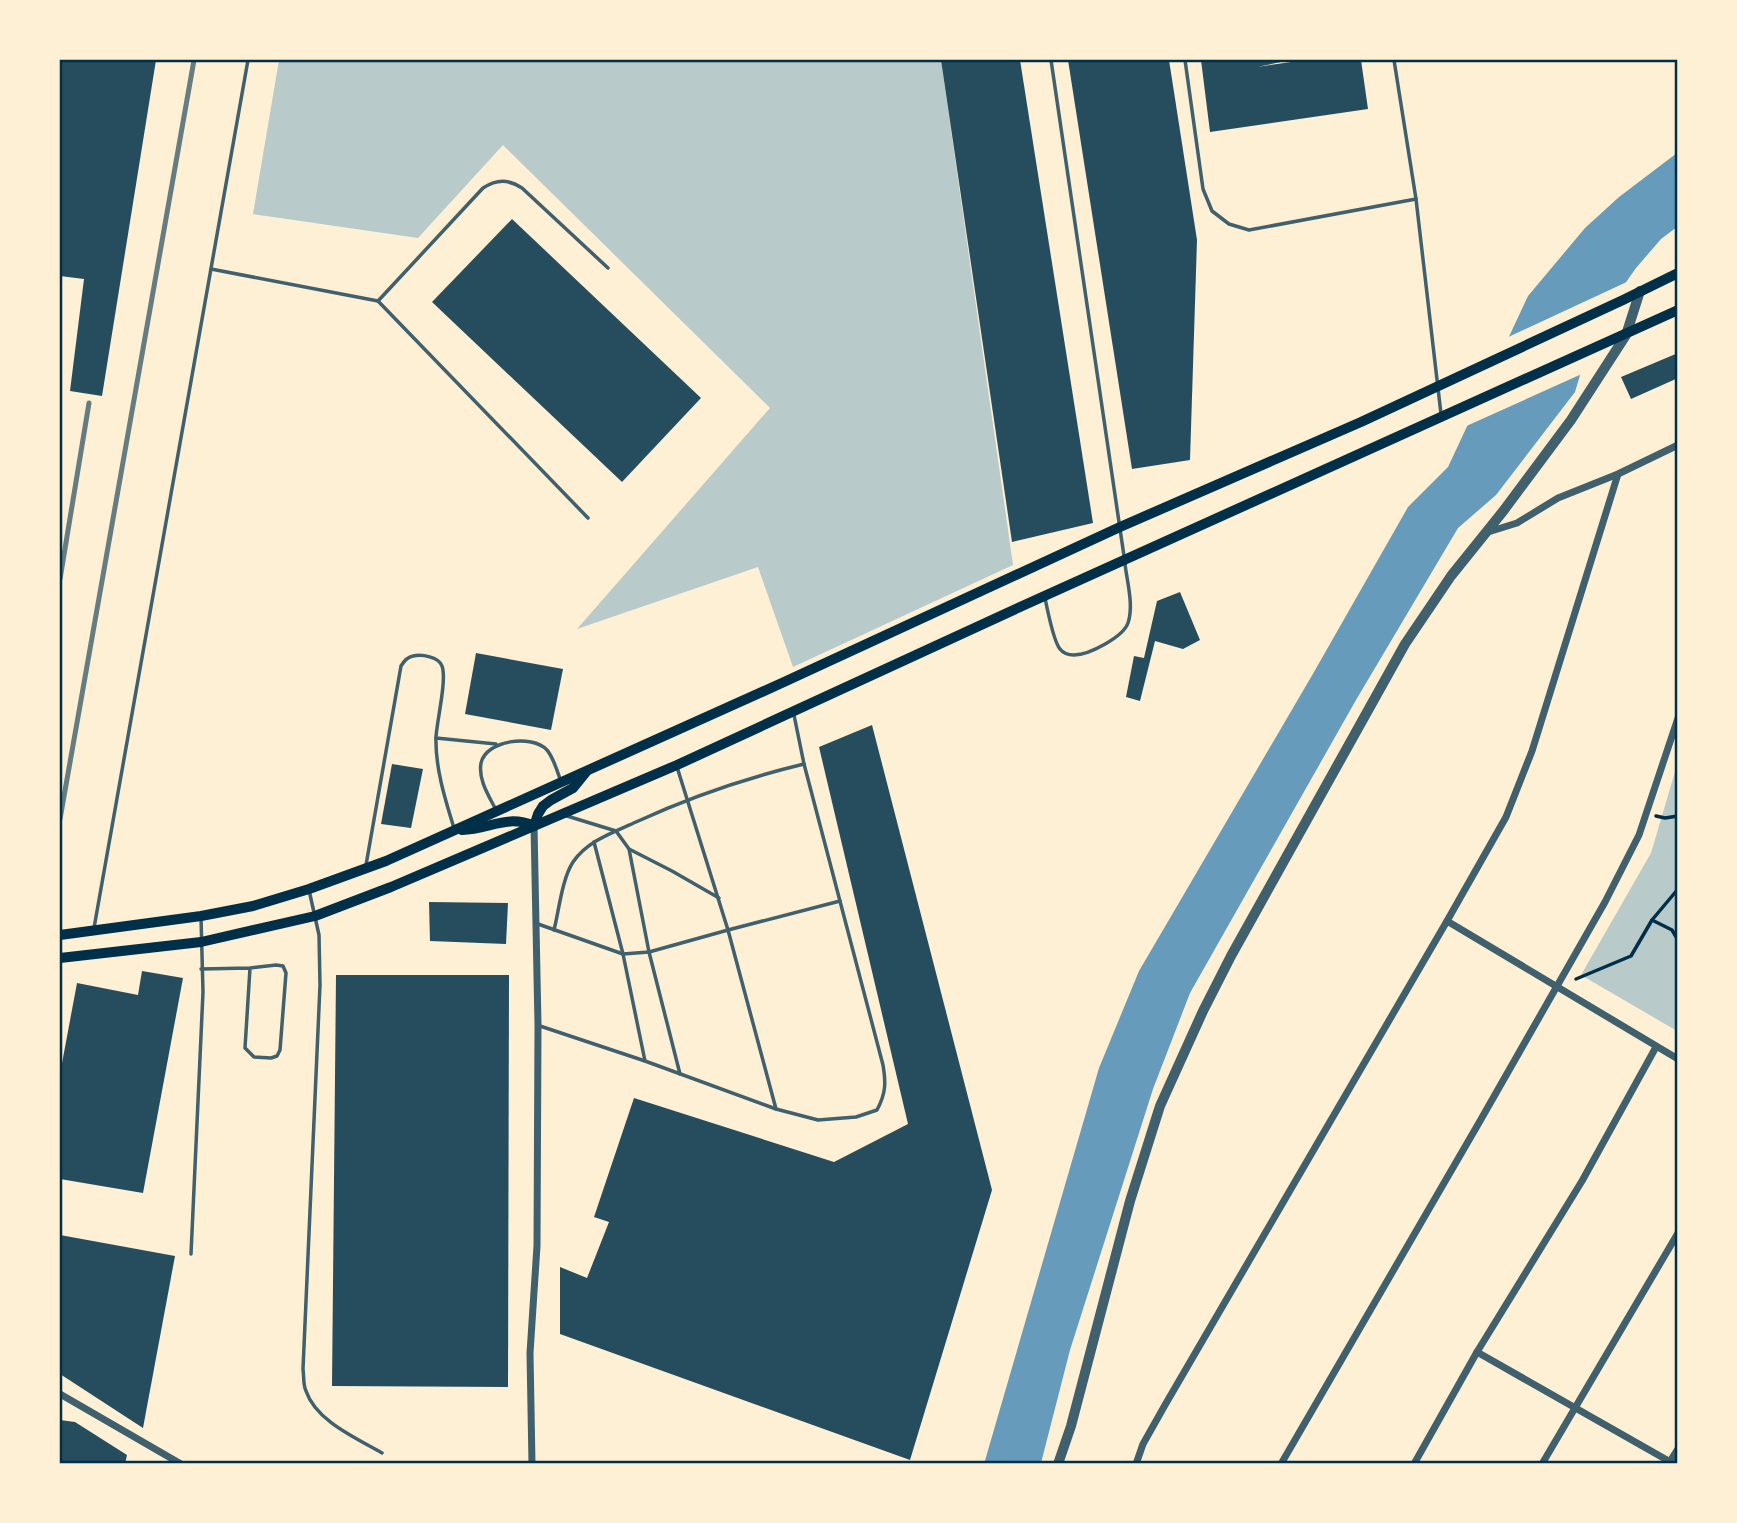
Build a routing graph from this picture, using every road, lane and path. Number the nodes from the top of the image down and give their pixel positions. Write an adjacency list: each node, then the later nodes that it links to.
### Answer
1 (248, 60): 7 (lane)
2 (1051, 60): 18 (lane)
3 (1185, 60): 5 (lane)
4 (1394, 60): 5 (lane)
5 (1416, 199): 13 (lane)
6 (608, 268): 10 (lane)
7 (211, 269): 10 (lane); 51 (lane)
8 (1678, 273): 9 (main road)
9 (1640, 291): 12 (street); 13 (main road)
10 (378, 301): 17 (lane)
11 (1678, 310): 12 (main road)
12 (1626, 335): 14 (main road); 19 (street)
13 (1437, 386): 14 (lane); 18 (main road)
14 (1441, 416): 20 (main road)
15 (1678, 445): 16 (street)
16 (1618, 474): 19 (street); 49 (street)
17 (588, 518)
18 (1121, 527): 20 (lane); 28 (main road)
19 (1485, 533): 80 (street)
20 (1124, 561): 21 (main road); 21 (lane)
21 (1044, 596): 22 (main road)
22 (793, 712): 26 (lane); 27 (main road)
23 (1677, 721): 32 (street)
24 (436, 738): 25 (lane); 36 (lane); 40 (lane)
25 (498, 744): 29 (lane); 31 (lane)
26 (804, 764): 30 (lane); 44 (lane)
27 (677, 765): 30 (lane); 33 (main road)
28 (589, 769): 29 (main road); 35 (main road)
29 (561, 781): 31 (main road)
30 (688, 800): 37 (lane); 43 (lane)
31 (497, 811): 36 (main road)
32 (1646, 814): 34 (path); 63 (street)
33 (562, 815): 35 (main road); 37 (lane)
34 (1678, 816)
35 (534, 827): 36 (main road); 47 (main road); 50 (street)
36 (454, 830): 40 (main road)
37 (616, 831): 38 (lane); 39 (lane)
38 (594, 842): 53 (lane); 59 (lane)
39 (629, 849): 43 (lane); 58 (lane)
40 (366, 868): 41 (main road)
41 (309, 889): 45 (main road); 47 (lane)
42 (1678, 889): 48 (path)
43 (719, 898): 54 (lane)
44 (840, 901): 54 (lane); 69 (lane)
45 (253, 906): 46 (main road); 52 (main road)
46 (201, 916): 51 (main road); 57 (lane)
47 (315, 916): 52 (main road); 76 (lane)
48 (1652, 920): 56 (path); 63 (path)
49 (1447, 921): 63 (street); 81 (street)
50 (536, 924): 53 (lane); 64 (street)
51 (93, 930): 55 (main road)
52 (258, 930): 57 (main road)
53 (554, 930): 59 (lane)
54 (728, 930): 58 (lane); 69 (lane)
55 (60, 935)
56 (1678, 940)
57 (201, 942): 60 (main road); 62 (lane)
58 (649, 952): 59 (lane); 68 (lane)
59 (623, 954): 67 (lane)
60 (60, 958)
61 (250, 968): 61 (lane); 62 (lane)
62 (201, 969): 71 (lane)
63 (1558, 986): 65 (street); 82 (street)
64 (538, 1025): 67 (lane); 79 (street)
65 (1656, 1048): 66 (street); 72 (street)
66 (1678, 1059)
67 (645, 1060): 68 (lane)
68 (680, 1074): 69 (lane)
69 (776, 1109)
70 (1678, 1233): 74 (street)
71 (191, 1254)
72 (1477, 1352): 74 (street); 83 (street)
73 (60, 1394): 78 (street)
74 (1575, 1406): 77 (street); 84 (street)
75 (1678, 1449): 77 (street)
76 (382, 1453)
77 (1671, 1463)
78 (181, 1464)
79 (532, 1464)
80 (1058, 1464)
81 (1136, 1464)
82 (1281, 1464)
83 (1414, 1464)
84 (1542, 1464)

